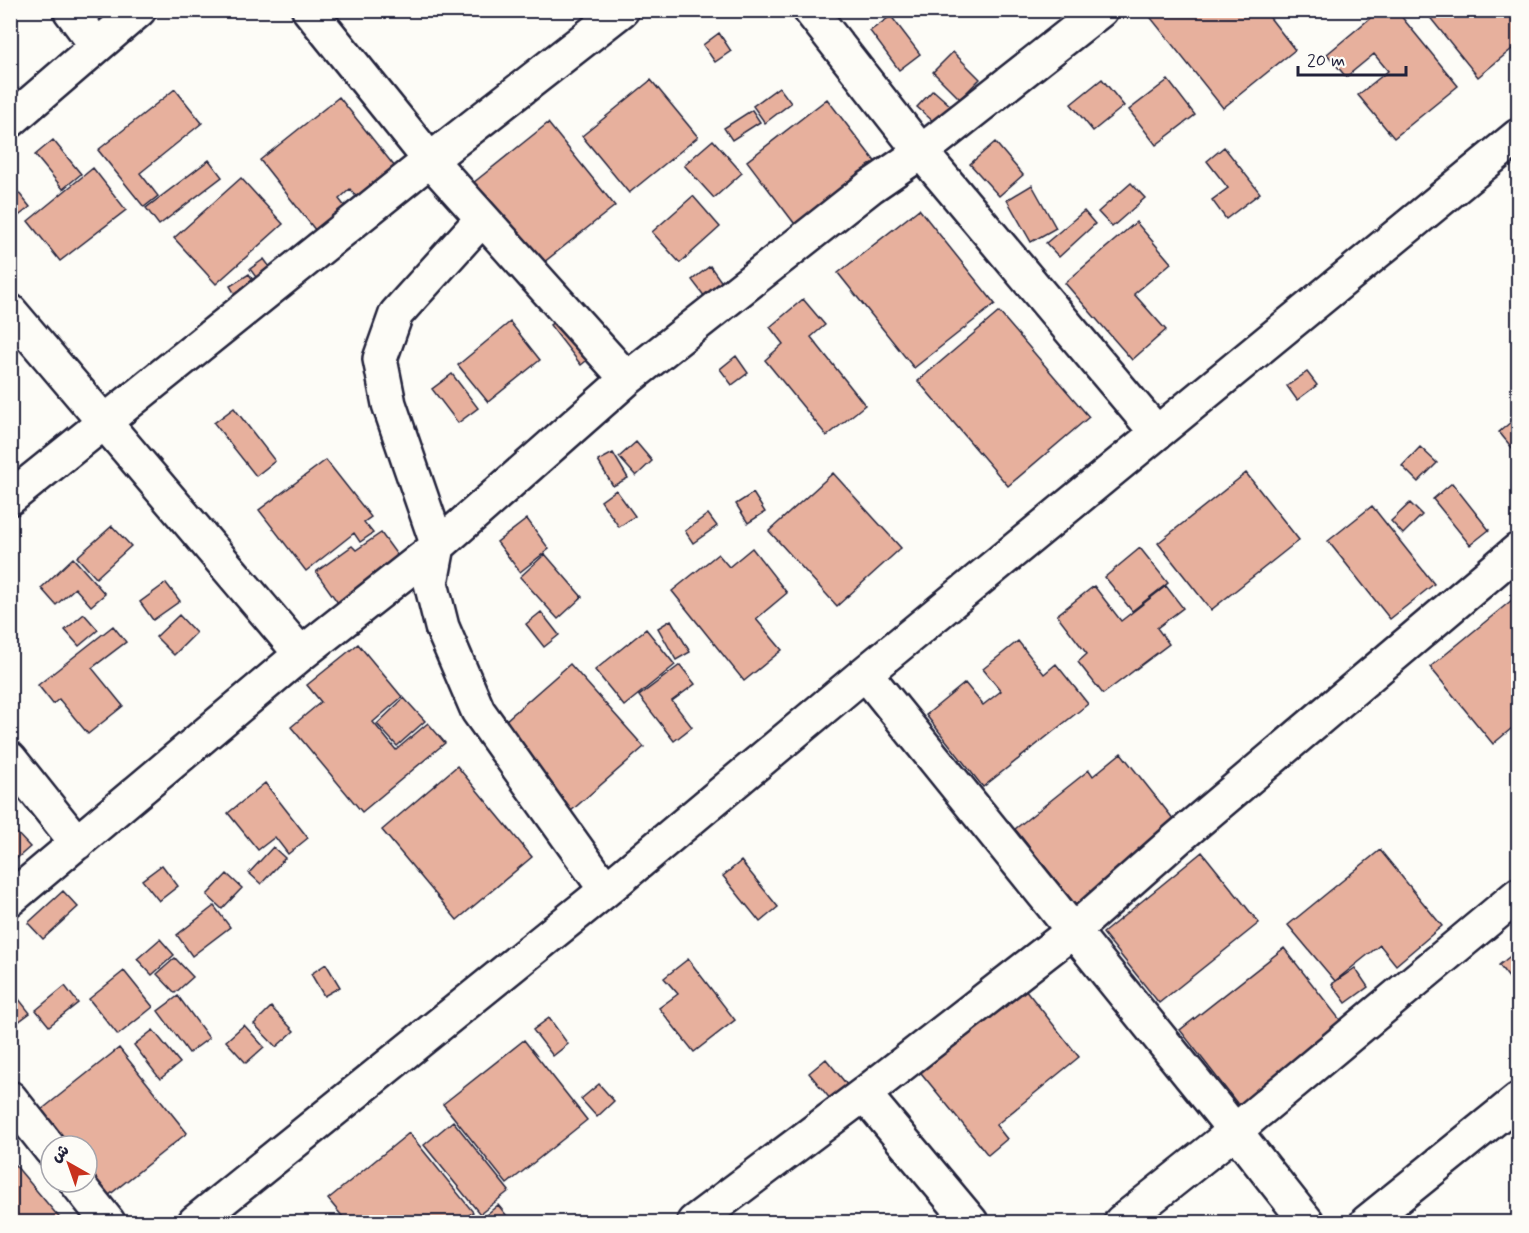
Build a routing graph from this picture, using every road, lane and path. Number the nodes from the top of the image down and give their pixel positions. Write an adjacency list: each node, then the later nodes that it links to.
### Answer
1 (70, 10): 7 (street)
2 (139, 10): 7 (street)
3 (309, 10): 11 (street)
4 (622, 10): 11 (street)
5 (810, 10): 10 (street)
6 (1101, 10): 10 (street)
7 (97, 46): 8 (street)
8 (10, 121)
9 (1518, 136): 16 (street)
10 (921, 152): 14 (street); 16 (street)
11 (430, 160): 12 (street); 15 (street)
12 (482, 219): 14 (street); 18 (street)
13 (10, 311): 15 (street)
14 (627, 380): 18 (street)
15 (105, 424): 17 (street); 20 (street)
16 (1157, 433): 21 (street)
17 (10, 498)
18 (438, 546): 20 (street); 24 (street)
19 (1518, 550): 27 (street)
20 (301, 654): 23 (street)
21 (865, 673): 24 (street); 27 (street)
22 (10, 759): 23 (street)
23 (77, 843): 26 (street)
24 (606, 890): 35 (street)
25 (1518, 895): 31 (street)
26 (10, 899)
27 (1073, 931): 28 (street); 31 (street)
28 (864, 1094): 36 (street); 37 (street)
29 (10, 1098): 32 (street)
30 (1518, 1100): 40 (street)
31 (1235, 1131): 38 (street); 39 (street)
32 (39, 1135)
33 (86, 1194): 34 (street)
34 (108, 1222)
35 (195, 1222)
36 (694, 1222)
37 (971, 1222)
38 (1121, 1222)
39 (1307, 1222)
40 (1367, 1222)

